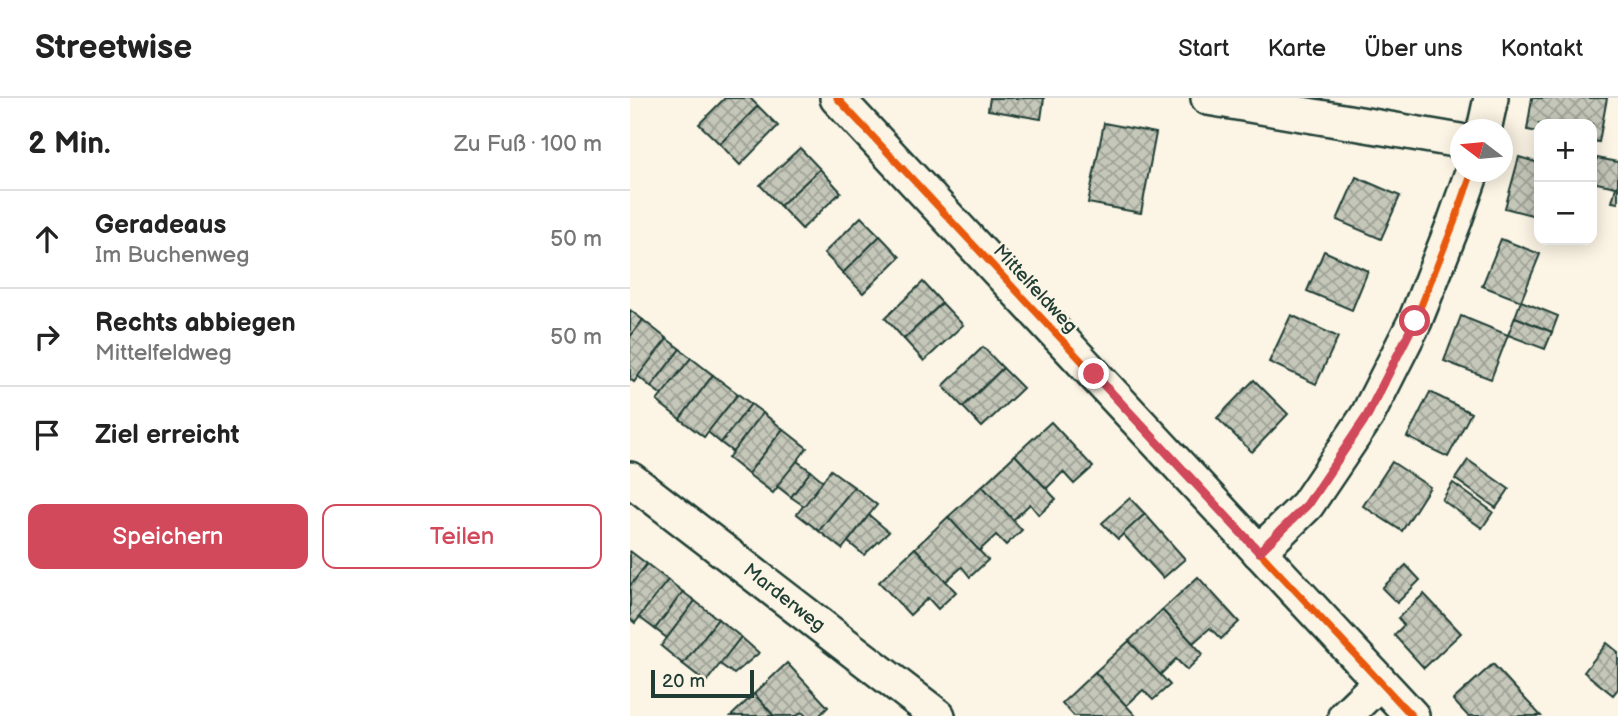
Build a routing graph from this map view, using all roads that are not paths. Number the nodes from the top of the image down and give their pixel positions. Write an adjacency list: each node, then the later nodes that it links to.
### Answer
1 (836, 98): 8 (street, Mittelfeldweg)
2 (1208, 98): 5 (street)
3 (1491, 98): 4 (street)
4 (1486, 119)
5 (1450, 139)
6 (1468, 182): 8 (street)
7 (630, 479): 10 (street, Marderweg)
8 (1259, 552): 9 (street, Mittelfeldweg)
9 (1380, 682): 11 (street); 12 (street, Mittelfeldweg)
10 (938, 716)
11 (1345, 716)
12 (1412, 716)

